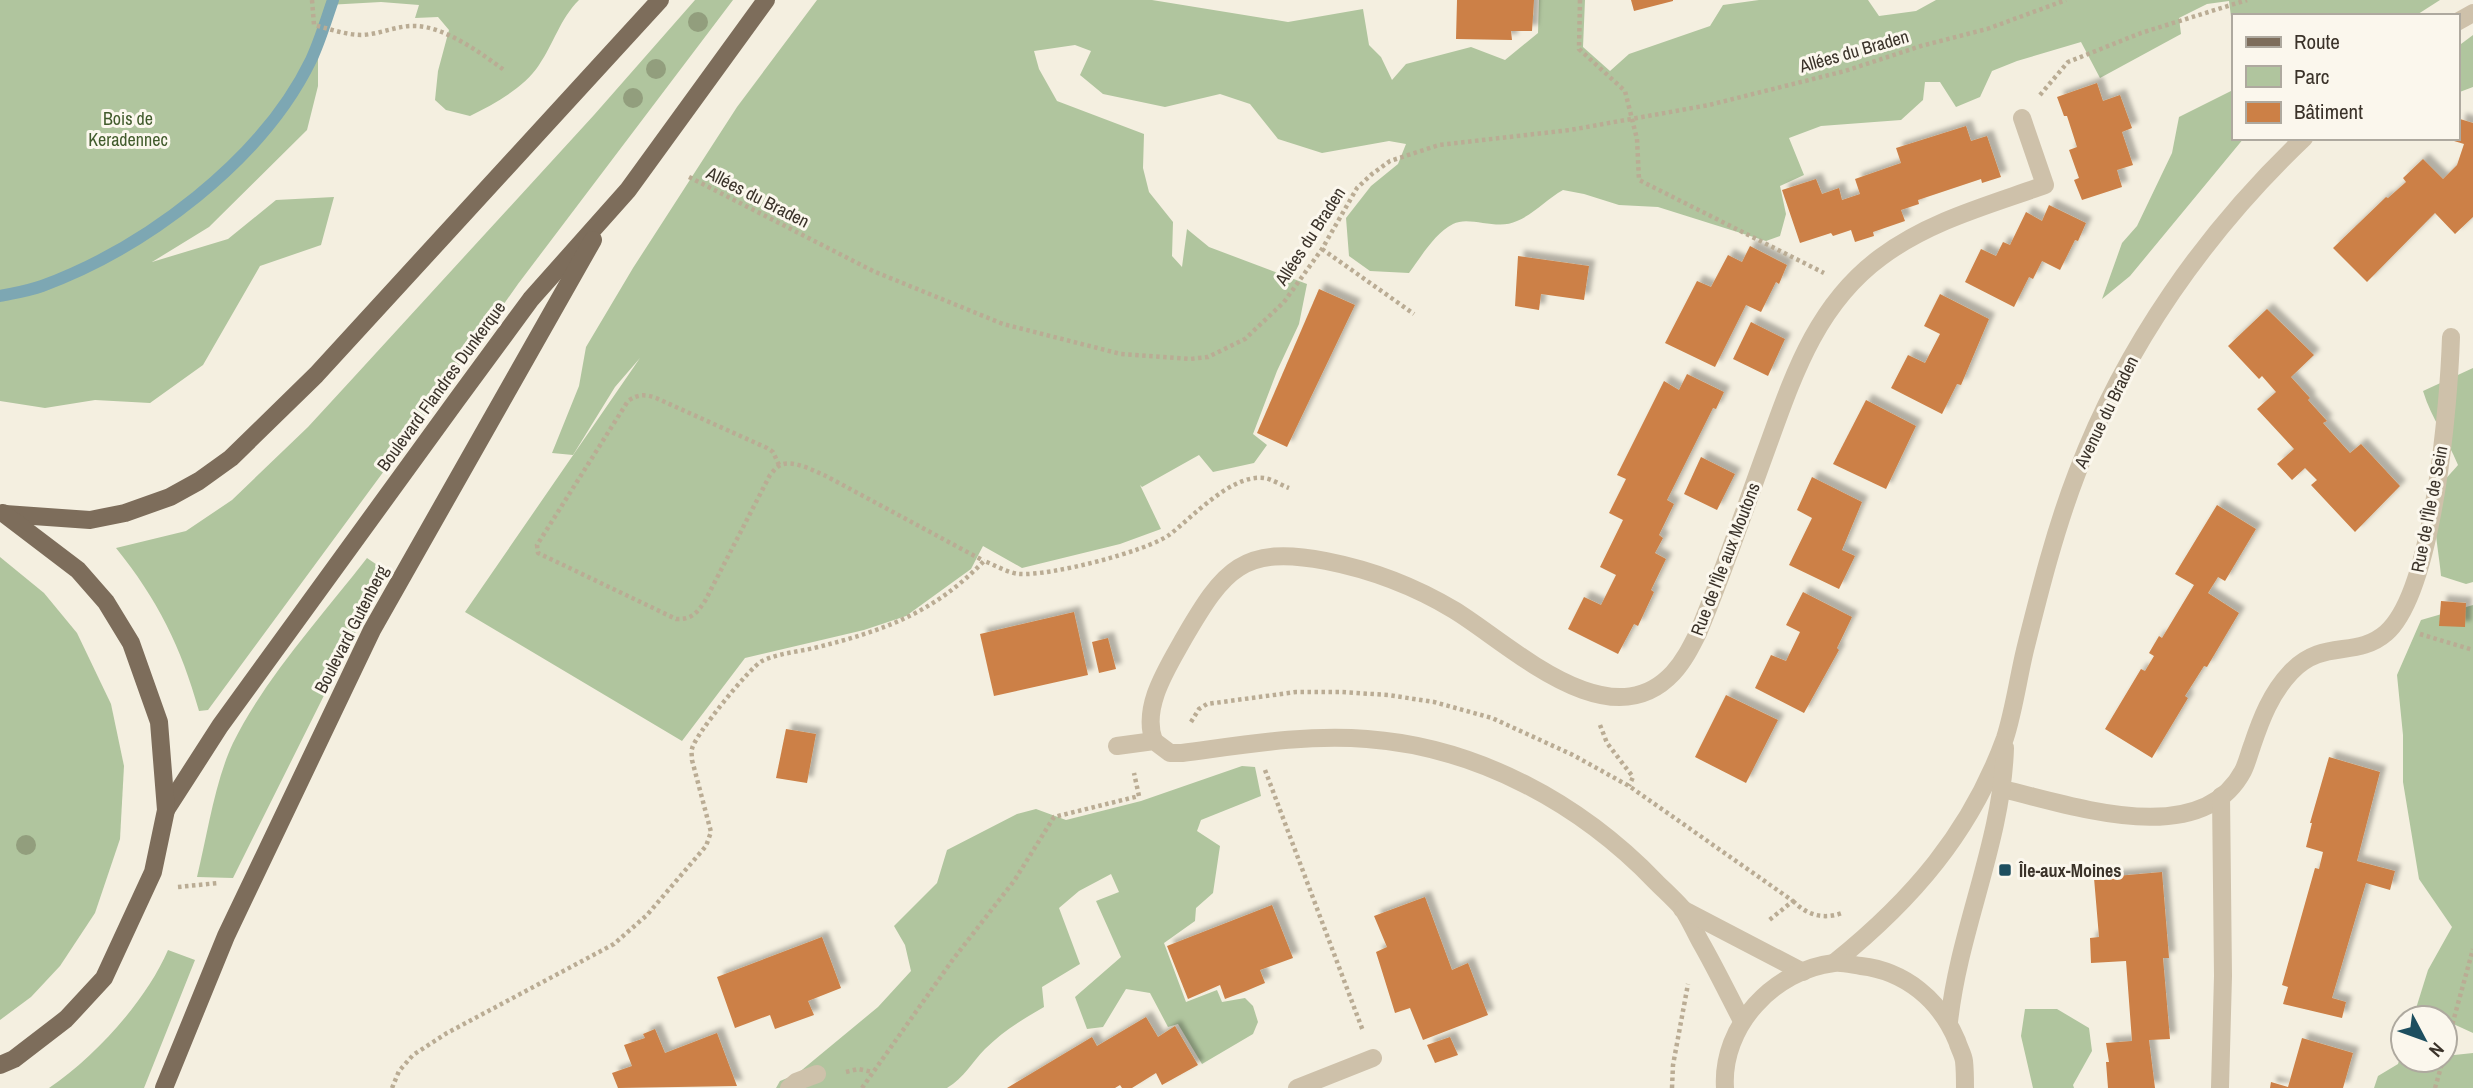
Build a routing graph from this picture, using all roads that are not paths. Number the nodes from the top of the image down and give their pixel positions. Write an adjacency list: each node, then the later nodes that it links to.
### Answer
1 (660, 0): 7 (main road)
2 (766, 0): 5 (main road, Boulevard Flandres Dunkerque)
3 (2022, 118): 9 (street, Rue de l'Île aux Moutons)
4 (2302, 140): 8 (street, Avenue du Braden)
5 (612, 208): 13 (main road, Boulevard Flandres Dunkerque); 22 (main road, Boulevard Gutenberg)
6 (2451, 337): 12 (street, Rue de l'Île de Sein)
7 (3, 513): 13 (main road)
8 (2005, 736): 11 (street, Avenue du Braden); 15 (street, Avenue du Braden)
9 (1154, 741): 10 (street); 14 (street)
10 (1122, 746)
11 (2002, 789): 12 (street, Rue de l'Île de Sein); 18 (street, Avenue du Braden)
12 (2221, 796): 27 (street)
13 (166, 810): 20 (main road)
14 (1682, 909): 16 (street); 17 (street)
15 (1835, 962): 16 (street); 18 (street)
16 (1803, 972): 17 (street)
17 (1742, 1021): 25 (street)
18 (1949, 1022): 26 (street)
19 (1373, 1058): 24 (street)
20 (0, 1065)
21 (817, 1074): 23 (street)
22 (164, 1088)
23 (789, 1088)
24 (1297, 1088)
25 (1725, 1088)
26 (1965, 1088)
27 (2220, 1088)

